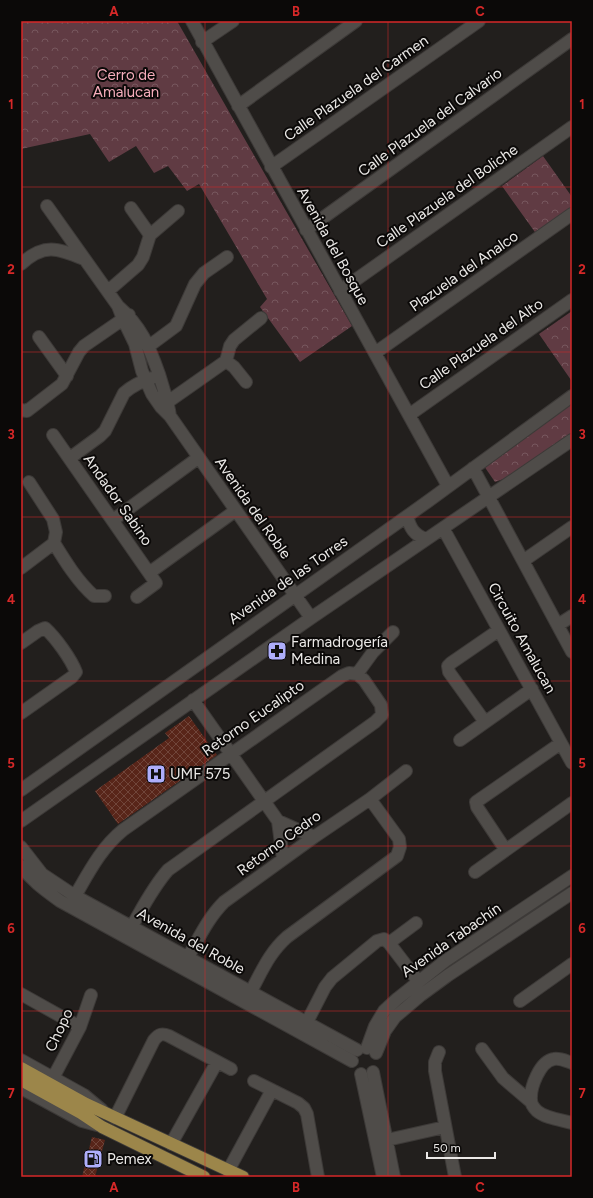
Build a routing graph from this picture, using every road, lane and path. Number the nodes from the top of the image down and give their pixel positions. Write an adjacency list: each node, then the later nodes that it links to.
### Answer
1 (192, 21): 6 (street, Avenida del Bosque)
2 (233, 21): 6 (street)
3 (356, 21): 7 (street)
4 (479, 21): 9 (street, Calle Plazuela del Carmen)
5 (572, 40): 14 (street, Calle Plazuela del Calvario)
6 (202, 42): 7 (street, Avenida del Bosque)
7 (238, 106): 9 (street, Avenida del Bosque)
8 (572, 127): 20 (street, Calle Plazuela del Boliche)
9 (271, 167): 14 (street, Avenida del Bosque)
10 (47, 206): 17 (street, Avenida del Roble)
11 (131, 208): 15 (street)
12 (178, 211): 15 (street)
13 (572, 214): 26 (street, Plazuela del Analco)
14 (306, 230): 20 (street, Avenida del Bosque)
15 (150, 235): 19 (street)
16 (226, 257): 25 (street)
17 (84, 259): 18 (street); 19 (street, Avenida del Roble)
18 (21, 264)
19 (108, 291): 22 (street, Avenida del Roble)
20 (340, 291): 26 (street, Avenida del Bosque)
21 (572, 300): 35 (street, Calle Plazuela del Alto)
22 (126, 317): 25 (street, Avenida del Roble); 29 (street, Avenida del Roble); 30 (street)
23 (260, 318): 27 (street)
24 (39, 337): 30 (street)
25 (149, 346): 28 (street, Avenida del Roble)
26 (375, 353): 35 (street, Avenida del Bosque)
27 (226, 361): 31 (street); 33 (street)
28 (157, 369): 29 (street); 33 (street, Avenida del Roble)
29 (144, 375): 33 (street, Avenida del Roble); 38 (street)
30 (67, 376): 34 (street)
31 (246, 382)
32 (572, 396): 40 (street, Avenida de las Torres)
33 (164, 404): 39 (street, Avenida del Roble)
34 (21, 410)
35 (409, 415): 42 (street, Avenida del Bosque)
36 (53, 435): 38 (street, Andador Sabino)
37 (572, 440): 43 (street)
38 (70, 458): 46 (street, Andador Sabino)
39 (198, 458): 44 (street, Avenida del Roble); 46 (street)
40 (472, 468): 42 (street, Avenida de las Torres); 43 (street)
41 (29, 482): 50 (street)
42 (448, 486): 45 (street, Avenida de las Torres)
43 (489, 498): 48 (street); 51 (street)
44 (236, 511): 53 (street); 54 (street, Avenida del Roble)
45 (407, 516): 49 (street); 54 (street, Avenida de las Torres)
46 (113, 520): 53 (street, Andador Sabino)
47 (572, 527): 51 (street)
48 (443, 528): 49 (street); 60 (street, Circuito Amalucan)
49 (426, 539): 58 (street)
50 (54, 543): 52 (street); 55 (street)
51 (523, 561): 59 (street)
52 (21, 568)
53 (149, 573): 56 (street, Andador Sabino)
54 (294, 595): 58 (street, Avenida del Roble); 74 (street, Avenida de las Torres)
55 (104, 596)
56 (137, 597)
57 (572, 616): 59 (street)
58 (311, 618): 66 (street)
59 (558, 625): 63 (street)
60 (499, 630): 65 (street, Circuito Amalucan); 68 (street)
61 (393, 632): 64 (street)
62 (21, 643): 67 (street)
63 (572, 652)
64 (357, 674): 71 (street, Retorno Eucalipto); 76 (street)
65 (532, 689): 68 (street); 70 (street, Circuito Amalucan)
66 (193, 700): 71 (street); 78 (street)
67 (21, 713)
68 (485, 722): 69 (street)
69 (460, 740)
70 (561, 743): 72 (street, Circuito Amalucan); 82 (street)
71 (231, 753): 76 (street); 88 (street, Retorno Eucalipto)
72 (572, 763)
73 (406, 771): 75 (street, Retorno Cedro)
74 (21, 790)
75 (370, 799): 80 (street, Retorno Cedro); 95 (street)
76 (265, 800): 79 (street); 90 (street)
77 (572, 804): 82 (street)
78 (21, 821)
79 (278, 821): 80 (street); 83 (street)
80 (314, 837): 83 (street, Retorno Cedro)
81 (21, 847): 88 (street, Avenida del Roble)
82 (506, 849): 85 (street)
83 (283, 859): 92 (street, Retorno Cedro)
84 (21, 866): 103 (street, Avenida del Roble)
85 (475, 872)
86 (572, 876): 94 (street, Avenida Tabachín)
87 (572, 893): 103 (street, Avenida Tabachín)
88 (75, 896): 90 (street, Avenida del Roble)
89 (416, 923): 91 (street)
90 (132, 926): 92 (street, Avenida del Roble)
91 (389, 943): 94 (street); 99 (street)
92 (188, 958): 95 (street, Avenida del Roble)
93 (572, 964): 98 (street)
94 (418, 981): 103 (street, Avenida Tabachín)
95 (251, 991): 99 (street, Avenida del Roble)
96 (21, 994): 100 (street)
97 (91, 995): 100 (street, Chopo)
98 (520, 1002)
99 (308, 1022): 103 (street, Avenida del Roble)
100 (80, 1027): 111 (street, Chopo)
101 (482, 1049): 116 (street)
102 (439, 1052): 121 (street)
103 (363, 1053): 109 (street); 110 (street)
104 (21, 1060): 111 (street)
105 (217, 1062): 108 (street); 118 (street); 123 (street)
106 (572, 1063): 116 (street)
107 (21, 1068): 117 (main road)
108 (231, 1069)
109 (373, 1072): 110 (street); 122 (street)
110 (361, 1074): 128 (street)
111 (54, 1078): 118 (street)
112 (21, 1080): 117 (main road)
113 (254, 1081): 115 (street)
114 (21, 1088): 120 (street)
115 (272, 1090): 124 (street); 127 (street)
116 (530, 1102): 119 (street)
117 (83, 1109): 118 (main road); 120 (main road)
118 (110, 1116): 123 (main road)
119 (572, 1123)
120 (102, 1127): 125 (main road)
121 (445, 1127): 122 (street); 130 (street)
122 (387, 1140): 129 (street)
123 (171, 1144): 124 (main road)
124 (228, 1171): 126 (main road)
125 (204, 1177)
126 (243, 1177)
127 (318, 1177)
128 (383, 1177)
129 (394, 1177)
130 (455, 1177)

